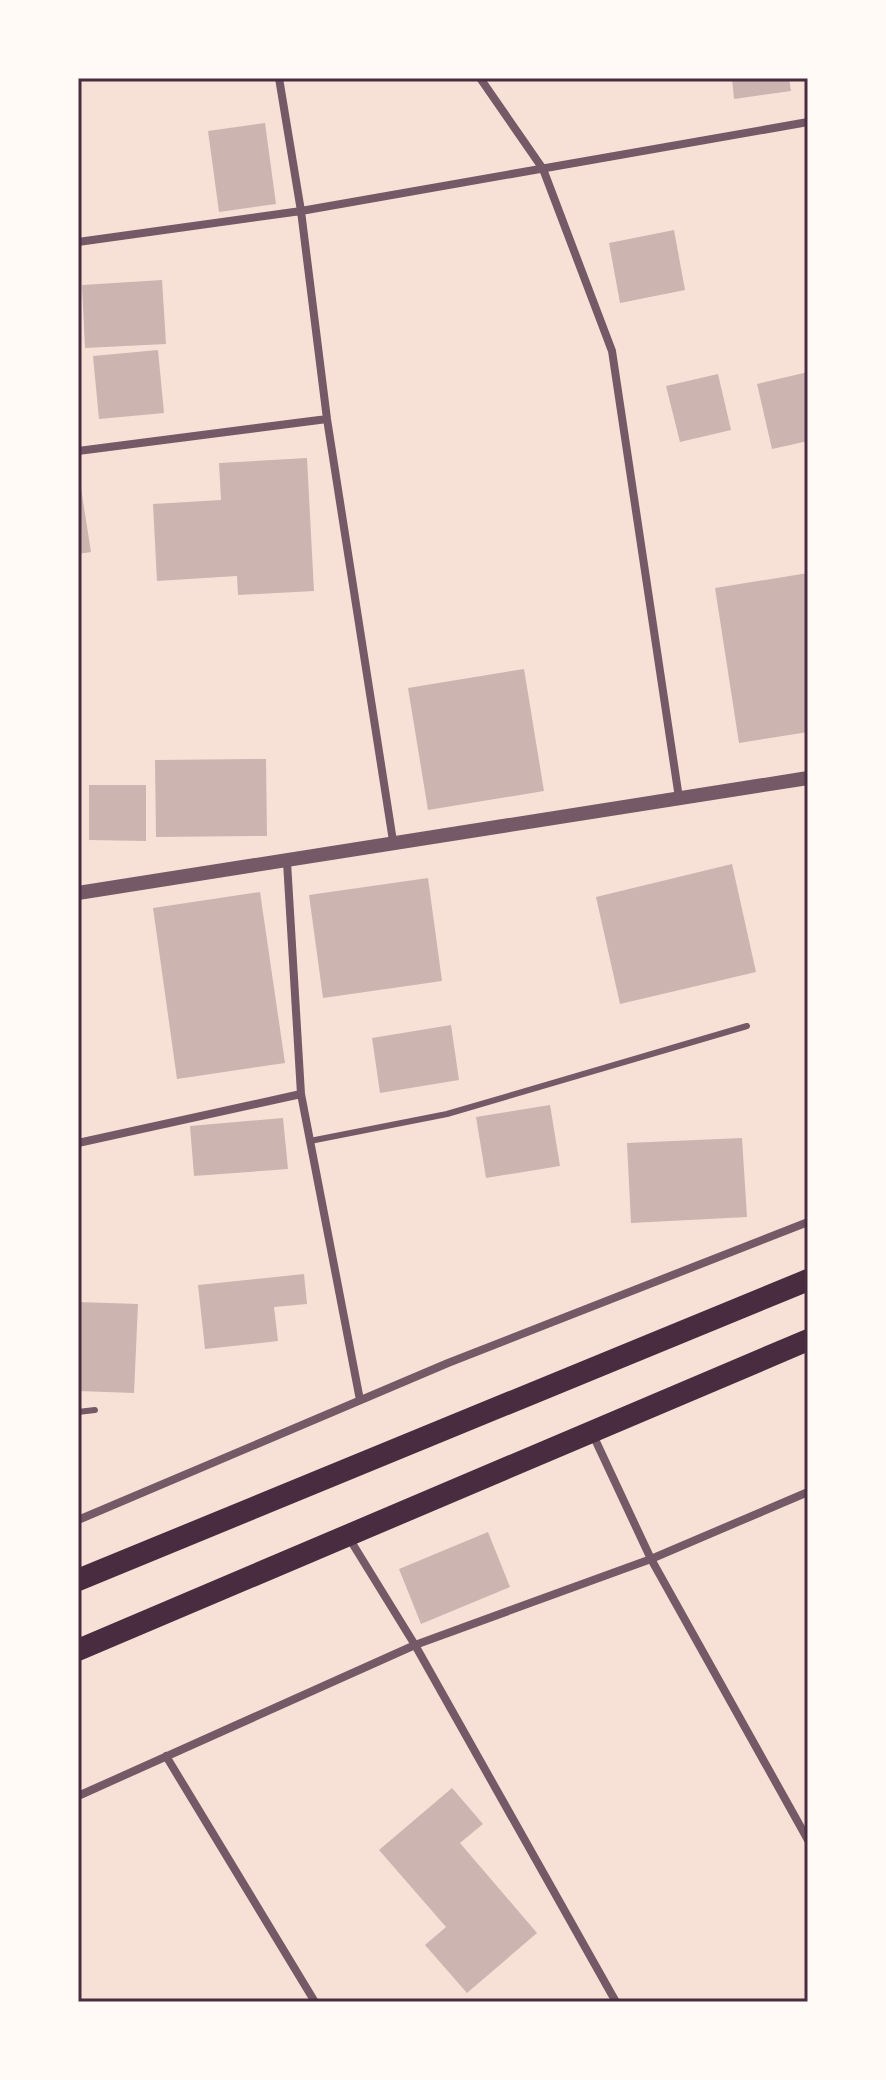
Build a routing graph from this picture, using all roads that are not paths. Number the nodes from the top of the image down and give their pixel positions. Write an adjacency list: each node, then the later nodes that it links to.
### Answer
1 (279, 78): 5 (street)
2 (480, 78): 4 (street)
3 (808, 122): 4 (street)
4 (543, 169): 5 (street); 10 (street)
5 (301, 211): 6 (street); 7 (street)
6 (78, 242)
7 (327, 419): 8 (street); 11 (street)
8 (78, 451)
9 (808, 778): 10 (street)
10 (679, 798): 11 (street)
11 (393, 841): 12 (street)
12 (287, 862): 13 (street); 15 (street)
13 (78, 893)
14 (747, 1026): 16 (lane)
15 (301, 1094): 16 (street); 17 (street)
16 (310, 1141): 21 (street)
17 (78, 1143)
18 (808, 1222): 21 (street)
19 (808, 1280): 29 (highway)
20 (808, 1340): 24 (highway)
21 (360, 1400): 26 (street)
22 (95, 1410): 23 (lane)
23 (78, 1412)
24 (593, 1433): 27 (highway); 28 (street)
25 (808, 1492): 28 (street)
26 (78, 1520)
27 (348, 1537): 30 (street); 31 (highway)
28 (651, 1559): 30 (street); 34 (street)
29 (78, 1580)
30 (415, 1645): 32 (street); 36 (street)
31 (78, 1650)
32 (166, 1756): 33 (street); 35 (street)
33 (78, 1796)
34 (808, 1840)
35 (315, 2002)
36 (616, 2002)

